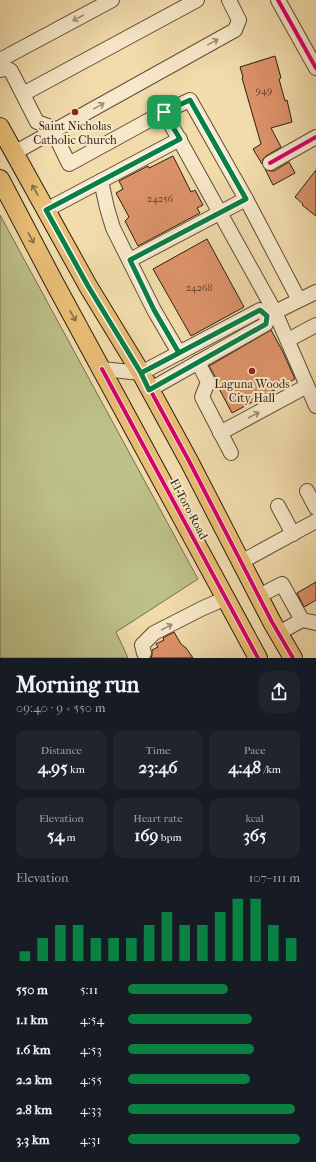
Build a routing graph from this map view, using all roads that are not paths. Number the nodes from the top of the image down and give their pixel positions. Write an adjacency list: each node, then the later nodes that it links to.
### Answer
1 (112, 0): 6 (street, one-way to 6)
2 (197, 0): 5 (street)
3 (229, 0): 12 (street, one-way to 3)
4 (278, 0): 7 (street)
5 (174, 5): 9 (street)
6 (0, 60)
7 (316, 68)
8 (0, 70): 9 (street)
9 (23, 94): 12 (street)
10 (164, 112): 12 (street); 14 (street); 19 (street)
11 (0, 127): 15 (main road, El Toro Road)
12 (53, 132): 15 (street)
13 (316, 137): 16 (street)
14 (180, 139): 18 (street); 21 (street)
15 (14, 153): 20 (main road, El Toro Road, one-way to 15)
16 (270, 163)
17 (0, 179): 30 (main road, El Toro Road, one-way to 30)
18 (101, 181): 20 (street); 22 (street)
19 (246, 199): 21 (street); 24 (street)
20 (46, 210): 31 (main road, El Toro Road)
21 (220, 213): 22 (street); 25 (street)
22 (130, 260): 28 (street)
23 (316, 292): 24 (street)
24 (299, 300): 25 (street)
25 (271, 314): 27 (street); 28 (street); 29 (street)
26 (316, 325): 27 (street)
27 (288, 340): 32 (street)
28 (179, 353): 31 (street)
29 (198, 362): 33 (street); 35 (street)
30 (102, 369): 31 (street); 44 (main road, El Toro Road)
31 (141, 373): 33 (main road, El Toro Road)
32 (307, 386): 34 (street); 35 (street, one-way to 32)
33 (149, 390): 42 (main road, El Toro Road)
34 (316, 406)
35 (220, 433): 36 (street)
36 (231, 453)
37 (307, 490): 39 (street)
38 (278, 506): 41 (street)
39 (316, 508)
40 (316, 521): 41 (street)
41 (293, 534): 42 (street)
42 (241, 562): 43 (main road, El Toro Road)
43 (259, 596): 45 (street); 47 (main road, El Toro Road)
44 (226, 598): 48 (street, one-way to 44); 49 (main road, El Toro Road)
45 (302, 620): 46 (street); 47 (street)
46 (316, 624)
47 (279, 633): 50 (main road, El Toro Road)
48 (144, 653)
49 (258, 658)
50 (293, 658)

